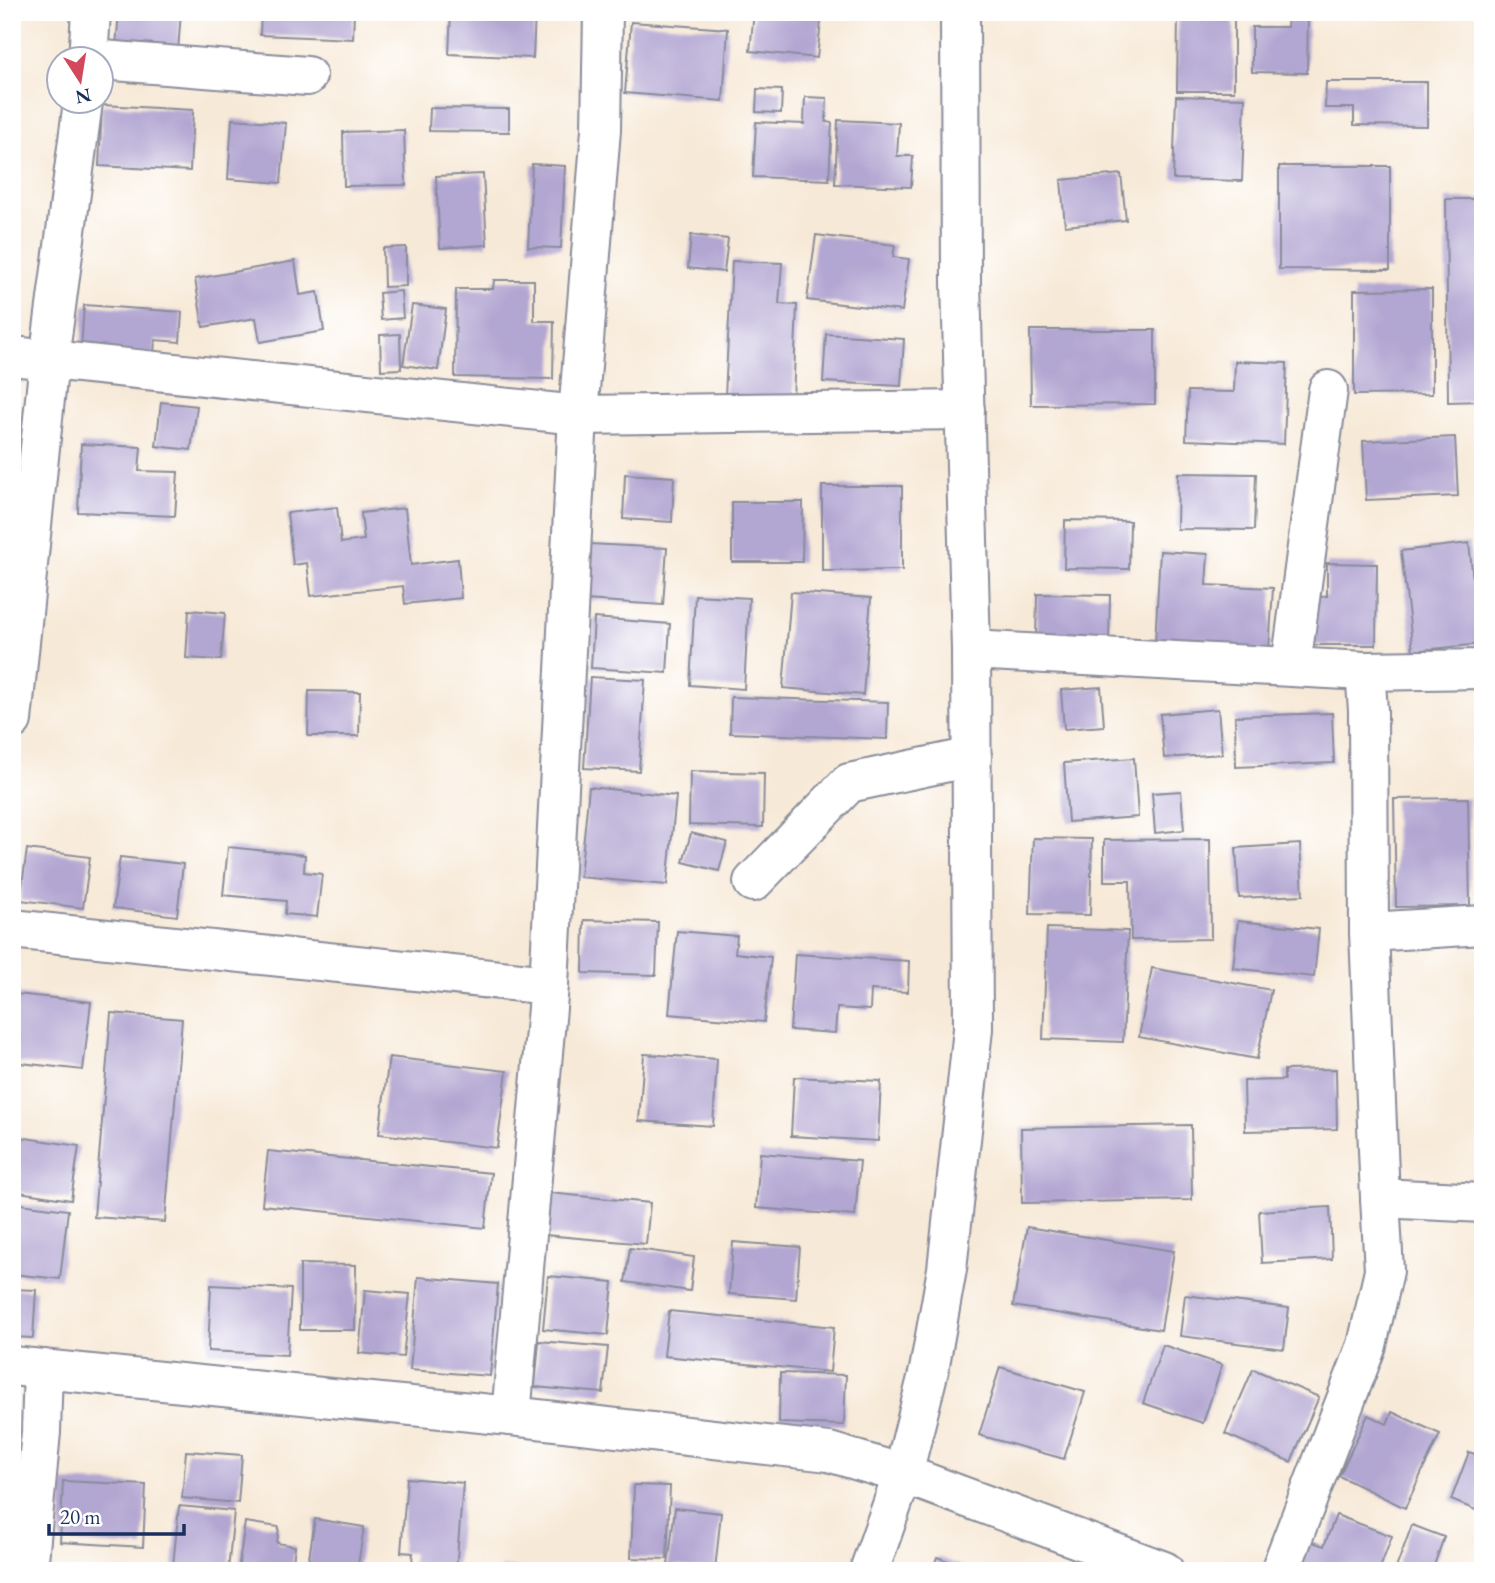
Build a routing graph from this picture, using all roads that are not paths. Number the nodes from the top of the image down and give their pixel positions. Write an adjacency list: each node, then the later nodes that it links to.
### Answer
1 (91, 12): 4 (street)
2 (603, 12): 12 (street)
3 (960, 12): 11 (street)
4 (89, 46)
5 (116, 61): 6 (street)
6 (307, 76)
7 (81, 116): 9 (street)
8 (12, 356): 9 (street)
9 (49, 360): 12 (street); 17 (street)
10 (1328, 390): 14 (street)
11 (964, 410): 12 (street); 13 (street)
12 (578, 415): 23 (street)
13 (971, 650): 14 (street); 18 (street)
14 (1291, 666): 16 (street)
15 (1483, 669): 16 (street)
16 (1365, 671): 22 (street)
17 (12, 720)
18 (972, 757): 19 (street); 28 (street)
19 (753, 882)
20 (1483, 925): 22 (street)
21 (12, 929): 23 (street)
22 (1369, 932): 24 (street)
23 (549, 985): 27 (street)
24 (1380, 1198): 25 (street); 32 (street)
25 (1483, 1203)
26 (27, 1368): 27 (street); 29 (street)
27 (511, 1416): 28 (street)
28 (903, 1474): 30 (street); 31 (street)
29 (28, 1571)
30 (869, 1571)
31 (1164, 1571)
32 (1280, 1571)

